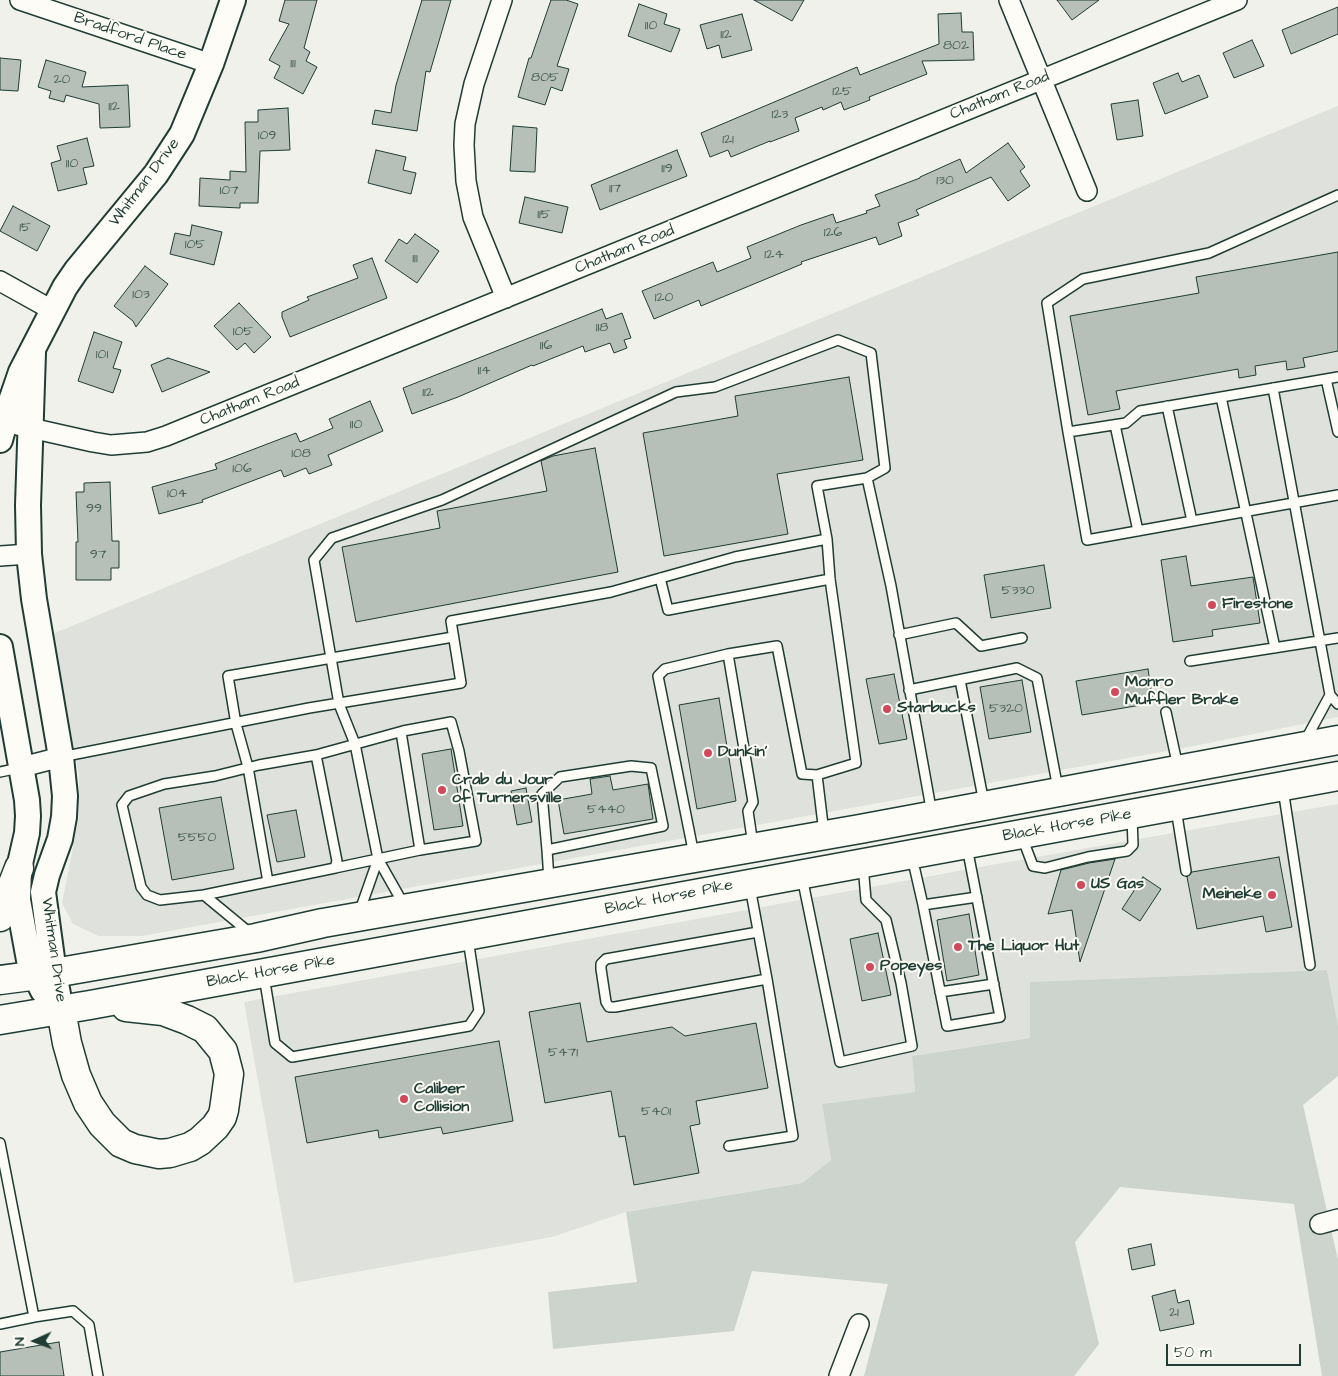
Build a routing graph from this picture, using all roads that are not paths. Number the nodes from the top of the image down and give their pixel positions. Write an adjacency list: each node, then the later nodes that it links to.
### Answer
1 (20, 0): 6 (street, Bradford Place)
2 (233, 0): 6 (street, Whitman Drive)
3 (502, 0): 11 (street)
4 (1009, 0): 7 (street)
5 (1237, 0): 7 (street, Chatham Road)
6 (211, 64): 12 (street, Whitman Drive)
7 (1041, 79): 8 (street); 11 (street, Chatham Road)
8 (1087, 191)
9 (1338, 195): 22 (lane)
10 (0, 281): 12 (street)
11 (506, 298): 20 (street, Chatham Road)
12 (52, 310): 13 (street, Whitman Drive)
13 (32, 353): 20 (street, Whitman Drive); 21 (street, Whitman Drive)
14 (1338, 377): 15 (lane)
15 (1326, 379): 16 (lane); 23 (lane)
16 (1273, 388): 17 (lane); 26 (lane)
17 (1221, 397): 18 (lane); 27 (lane)
18 (1168, 406): 19 (lane); 28 (lane)
19 (1116, 425): 22 (lane); 29 (lane)
20 (32, 429): 21 (street, Chatham Road); 31 (street, Whitman Drive)
21 (2, 431)
22 (1068, 432): 29 (lane)
23 (1338, 432)
24 (867, 478): 30 (lane); 35 (lane); 43 (lane)
25 (1338, 497): 26 (lane)
26 (1294, 502): 27 (lane); 39 (lane)
27 (1245, 511): 28 (lane); 41 (lane)
28 (1192, 521): 29 (lane)
29 (1138, 531)
30 (827, 539): 33 (lane); 34 (lane)
31 (29, 554): 32 (street); 57 (street, Whitman Drive)
32 (0, 556)
33 (660, 578): 34 (lane); 36 (lane)
34 (830, 578): 61 (lane)
35 (899, 635): 37 (lane); 46 (lane)
36 (453, 637): 43 (lane); 48 (lane)
37 (1022, 638)
38 (1338, 638): 39 (lane)
39 (1320, 641): 41 (lane); 47 (lane)
40 (0, 647): 59 (street, Whitman Drive)
41 (1275, 648): 44 (lane)
42 (728, 654): 61 (lane); 72 (lane); 77 (lane)
43 (331, 658): 48 (lane); 51 (lane)
44 (1190, 661)
45 (960, 680): 46 (lane); 64 (lane); 65 (lane)
46 (909, 690): 68 (lane)
47 (1330, 695): 49 (lane); 55 (lane)
48 (339, 704): 51 (lane); 54 (lane)
49 (1338, 704)
50 (1166, 712): 60 (lane)
51 (236, 724): 57 (lane); 58 (lane)
52 (401, 732): 54 (lane); 73 (lane); 73 (lane)
53 (1338, 740): 55 (highway, Black Horse Pike)
54 (356, 744): 56 (lane); 76 (lane)
55 (1303, 746): 60 (highway, Black Horse Pike)
56 (316, 755): 58 (lane); 80 (lane)
57 (61, 757): 59 (street); 97 (street, Whitman Drive)
58 (248, 767): 83 (lane); 86 (lane)
59 (11, 770): 79 (street, Whitman Drive)
60 (1178, 770): 64 (highway, Black Horse Pike)
61 (817, 776): 70 (lane)
62 (1338, 776): 63 (highway, Black Horse Pike)
63 (1283, 786): 66 (highway, Black Horse Pike); 96 (lane)
64 (1059, 792): 65 (highway, Black Horse Pike)
65 (984, 806): 68 (highway, Black Horse Pike)
66 (1176, 806): 67 (highway, Black Horse Pike); 81 (lane)
67 (1132, 814): 69 (highway, Black Horse Pike); 69 (lane)
68 (932, 816): 70 (highway, Black Horse Pike)
69 (1021, 834): 71 (highway, Black Horse Pike)
70 (824, 836): 72 (highway, Black Horse Pike); 90 (highway)
71 (967, 844): 75 (highway, Black Horse Pike); 87 (lane)
72 (754, 848): 77 (highway, Black Horse Pike)
73 (420, 850): 76 (lane)
74 (547, 850): 74 (lane); 84 (lane)
75 (911, 854): 78 (highway, Black Horse Pike); 88 (lane)
76 (378, 859): 80 (lane); 89 (lane); 92 (lane)
77 (694, 859): 84 (highway, Black Horse Pike)
78 (863, 863): 82 (highway, Black Horse Pike); 82 (lane)
79 (18, 868): 91 (highway); 97 (street, Whitman Drive)
80 (335, 868): 83 (lane)
81 (1186, 871)
82 (801, 875): 85 (highway, Black Horse Pike)
83 (268, 882): 86 (lane)
84 (550, 883): 89 (highway, Black Horse Pike)
85 (749, 883): 90 (highway, Black Horse Pike); 93 (lane)
86 (204, 895): 95 (lane)
87 (977, 897): 88 (lane); 101 (lane)
88 (923, 906): 102 (lane)
89 (407, 909): 92 (highway, Black Horse Pike)
90 (597, 912): 94 (highway, Black Horse Pike)
91 (0, 916)
92 (358, 917): 95 (highway, Black Horse Pike)
93 (758, 932): 99 (lane); 99 (lane)
94 (467, 936): 98 (highway, Black Horse Pike); 98 (lane)
95 (256, 938): 97 (highway, Black Horse Pike)
96 (1310, 965)
97 (44, 974): 100 (highway, Black Horse Pike); 104 (street, Whitman Drive)
98 (263, 974): 103 (highway, Black Horse Pike)
99 (767, 978): 107 (lane)
100 (0, 980)
101 (994, 984): 102 (lane); 102 (lane)
102 (940, 992)
103 (92, 1005): 104 (highway, Black Horse Pike); 104 (highway)
104 (62, 1010): 105 (highway, Black Horse Pike)
105 (0, 1020)
106 (0, 1143): 108 (lane)
107 (729, 1146)
108 (34, 1317): 109 (lane); 111 (lane)
109 (0, 1324)
110 (859, 1324): 112 (street)
111 (98, 1376)
112 (839, 1376)

